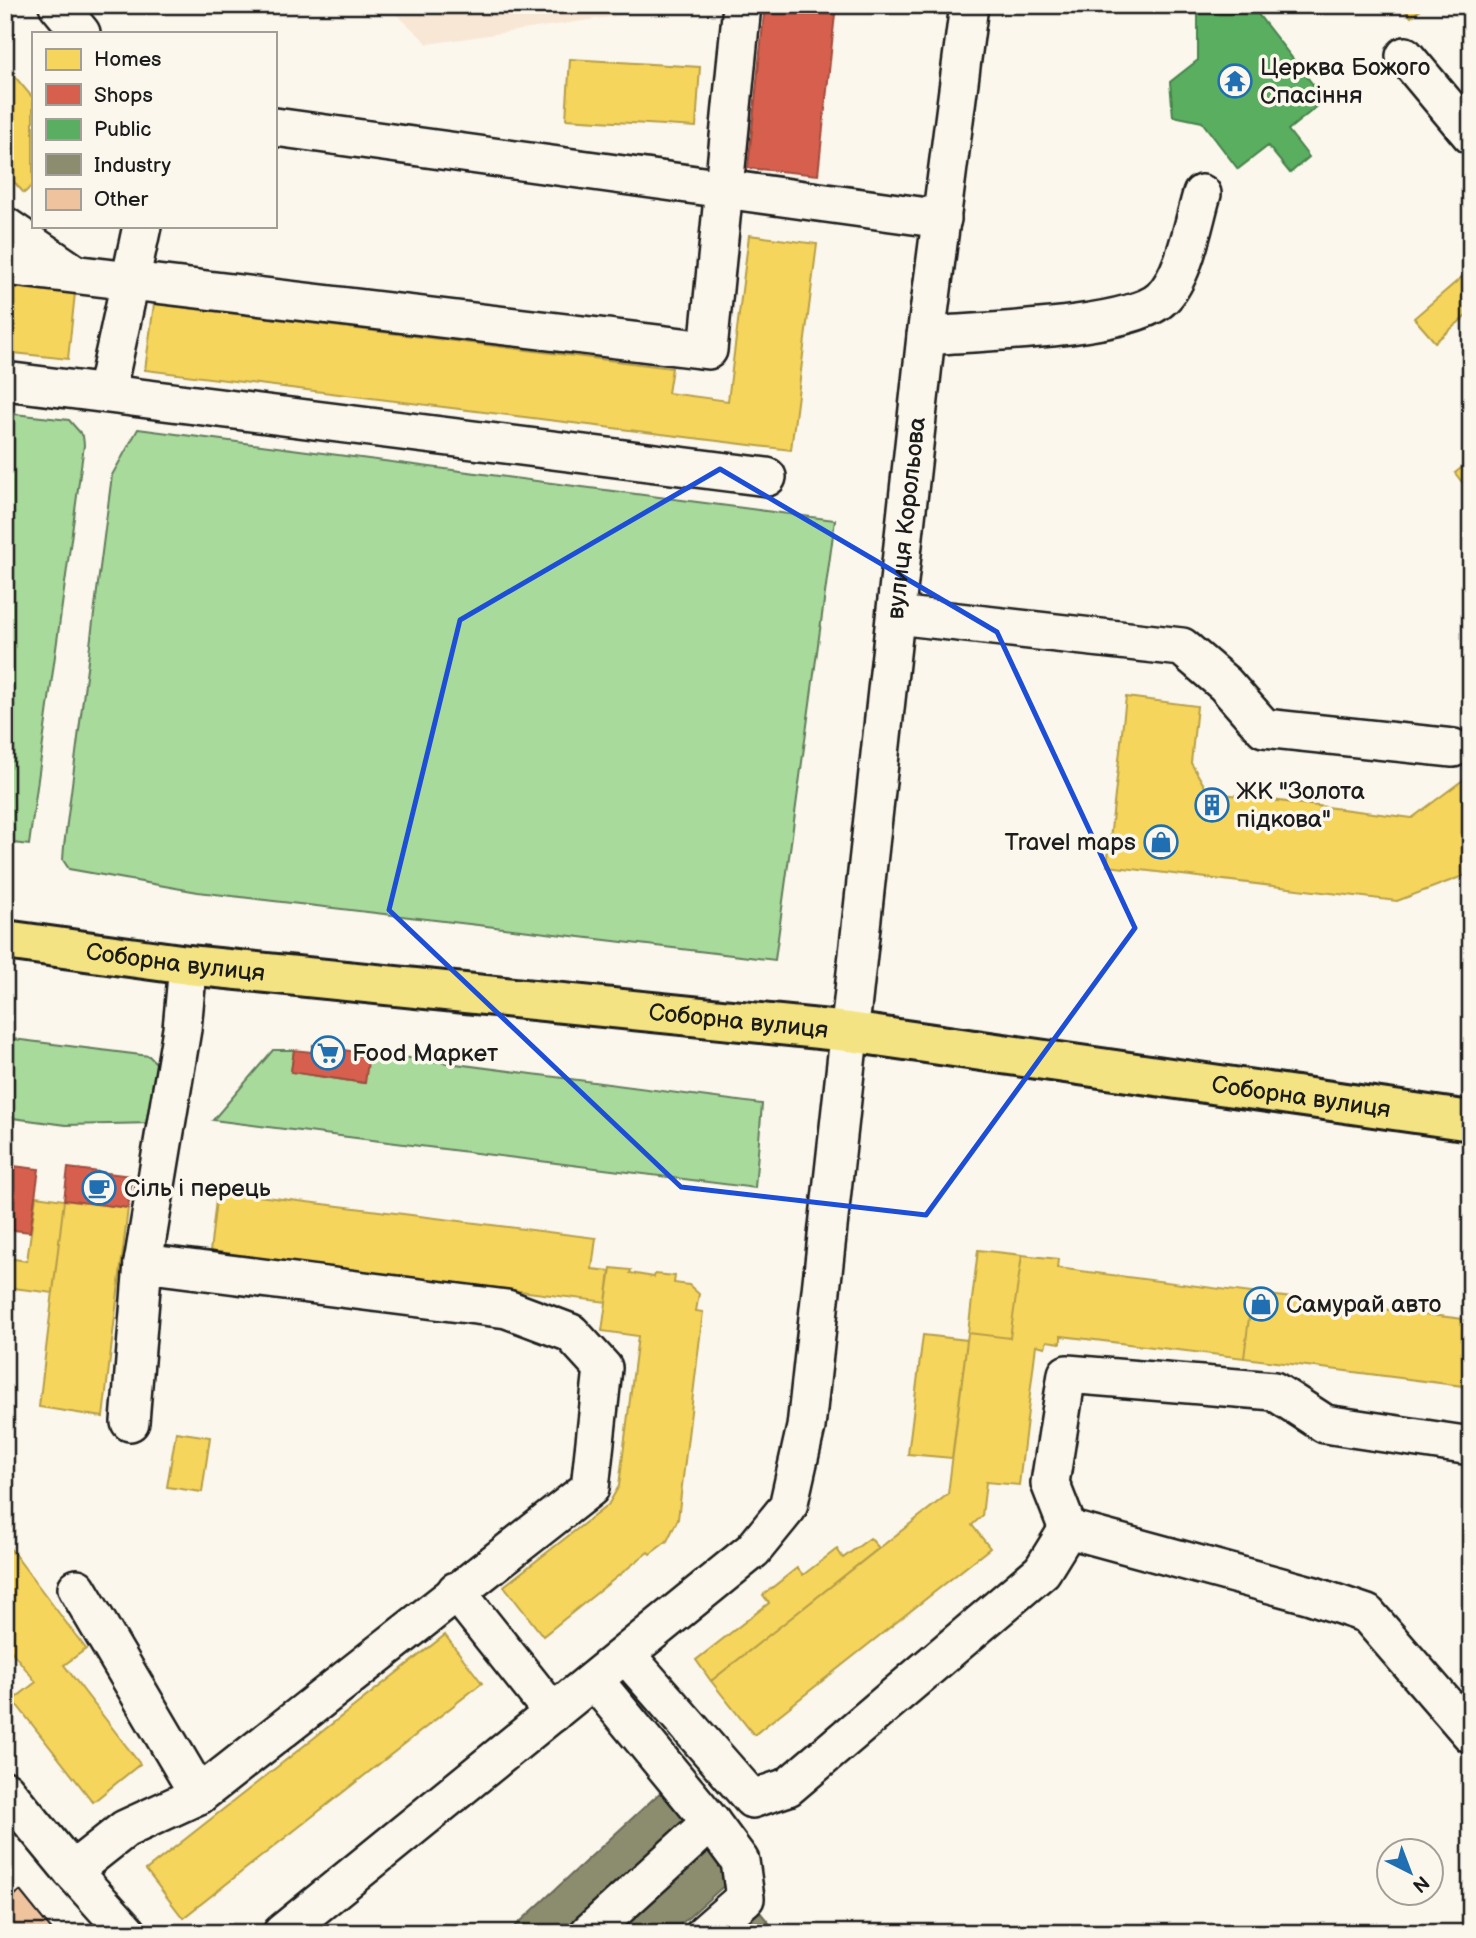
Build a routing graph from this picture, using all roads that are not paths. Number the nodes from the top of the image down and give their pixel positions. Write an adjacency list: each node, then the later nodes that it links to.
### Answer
1 (58, 5): 4 (street)
2 (742, 5): 8 (street)
3 (969, 5): 10 (street, вулиця Корольова)
4 (80, 32)
5 (1405, 56): 7 (street)
6 (276, 127): 8 (street)
7 (1471, 135)
8 (725, 190): 10 (street); 15 (street)
9 (1202, 194): 16 (street)
10 (942, 219): 16 (street, вулиця Корольова)
11 (5, 226): 14 (street)
12 (142, 228): 15 (street)
13 (5, 266): 14 (street)
14 (76, 274): 15 (street)
15 (132, 281): 18 (street)
16 (926, 336): 20 (street, вулиця Корольова)
17 (5, 382): 18 (street)
18 (106, 393): 19 (street)
19 (767, 477)
20 (896, 615): 21 (street); 24 (street, вулиця Корольова)
21 (1453, 748)
22 (5, 940): 23 (main road, Соборна вулиця)
23 (188, 965): 24 (main road, Соборна вулиця); 26 (street)
24 (849, 1032): 25 (main road, Соборна вулиця); 32 (street, вулиця Корольова)
25 (1471, 1121)
26 (143, 1264): 27 (street); 31 (street)
27 (130, 1422)
28 (1471, 1446): 29 (street)
29 (1068, 1529): 32 (street); 35 (street)
30 (78, 1588): 37 (street)
31 (456, 1591): 34 (street); 37 (street)
32 (626, 1655): 33 (street, вулиця Корольова)
33 (594, 1680): 34 (street, вулиця Корольова); 38 (street)
34 (553, 1713): 41 (street, вулиця Корольова)
35 (1471, 1734)
36 (5, 1790): 39 (street)
37 (199, 1795): 39 (street)
38 (711, 1822): 42 (street); 43 (street)
39 (72, 1871): 40 (street)
40 (128, 1933)
41 (282, 1933)
42 (589, 1933)
43 (705, 1933)

